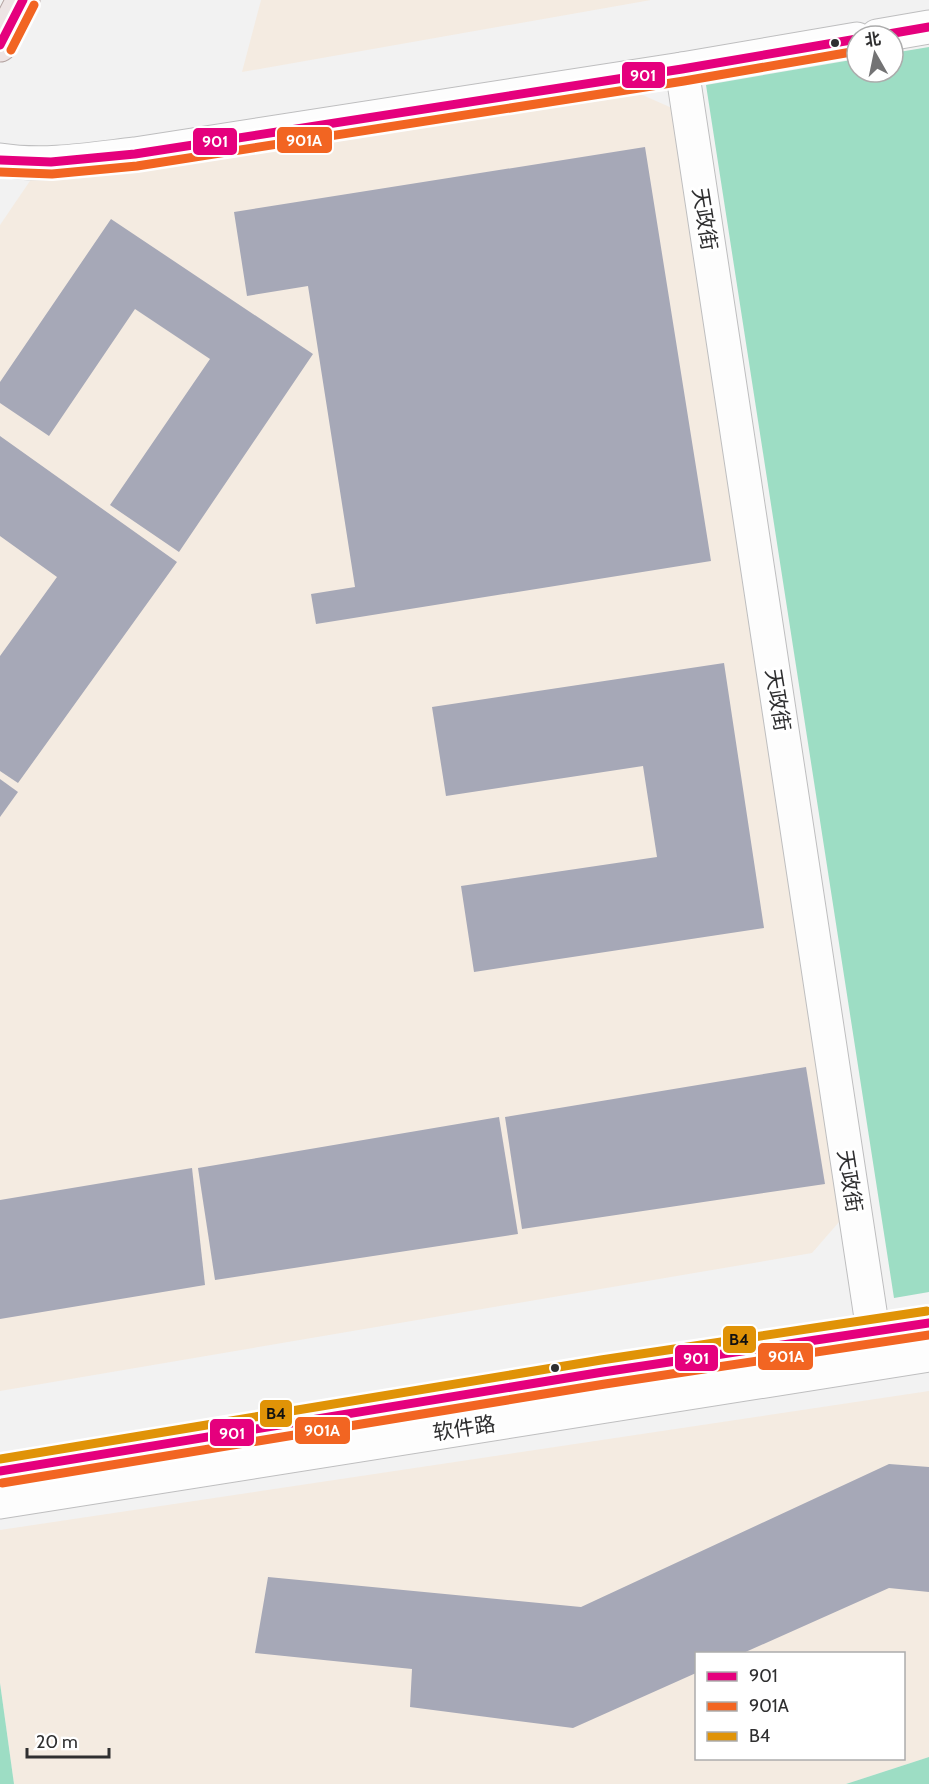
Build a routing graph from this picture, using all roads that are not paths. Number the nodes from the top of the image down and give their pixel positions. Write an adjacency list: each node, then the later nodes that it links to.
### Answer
1 (23, 0): 5 (main road)
2 (929, 27): 3 (street)
3 (905, 31)
4 (845, 41): 6 (street)
5 (0, 45)
6 (682, 69): 7 (street); 9 (street, 天政街)
7 (0, 160)
8 (929, 1323): 9 (street, 软件路)
9 (873, 1331): 11 (street, 软件路)
10 (929, 1355): 12 (street, 软件路)
11 (0, 1471)
12 (0, 1503)

